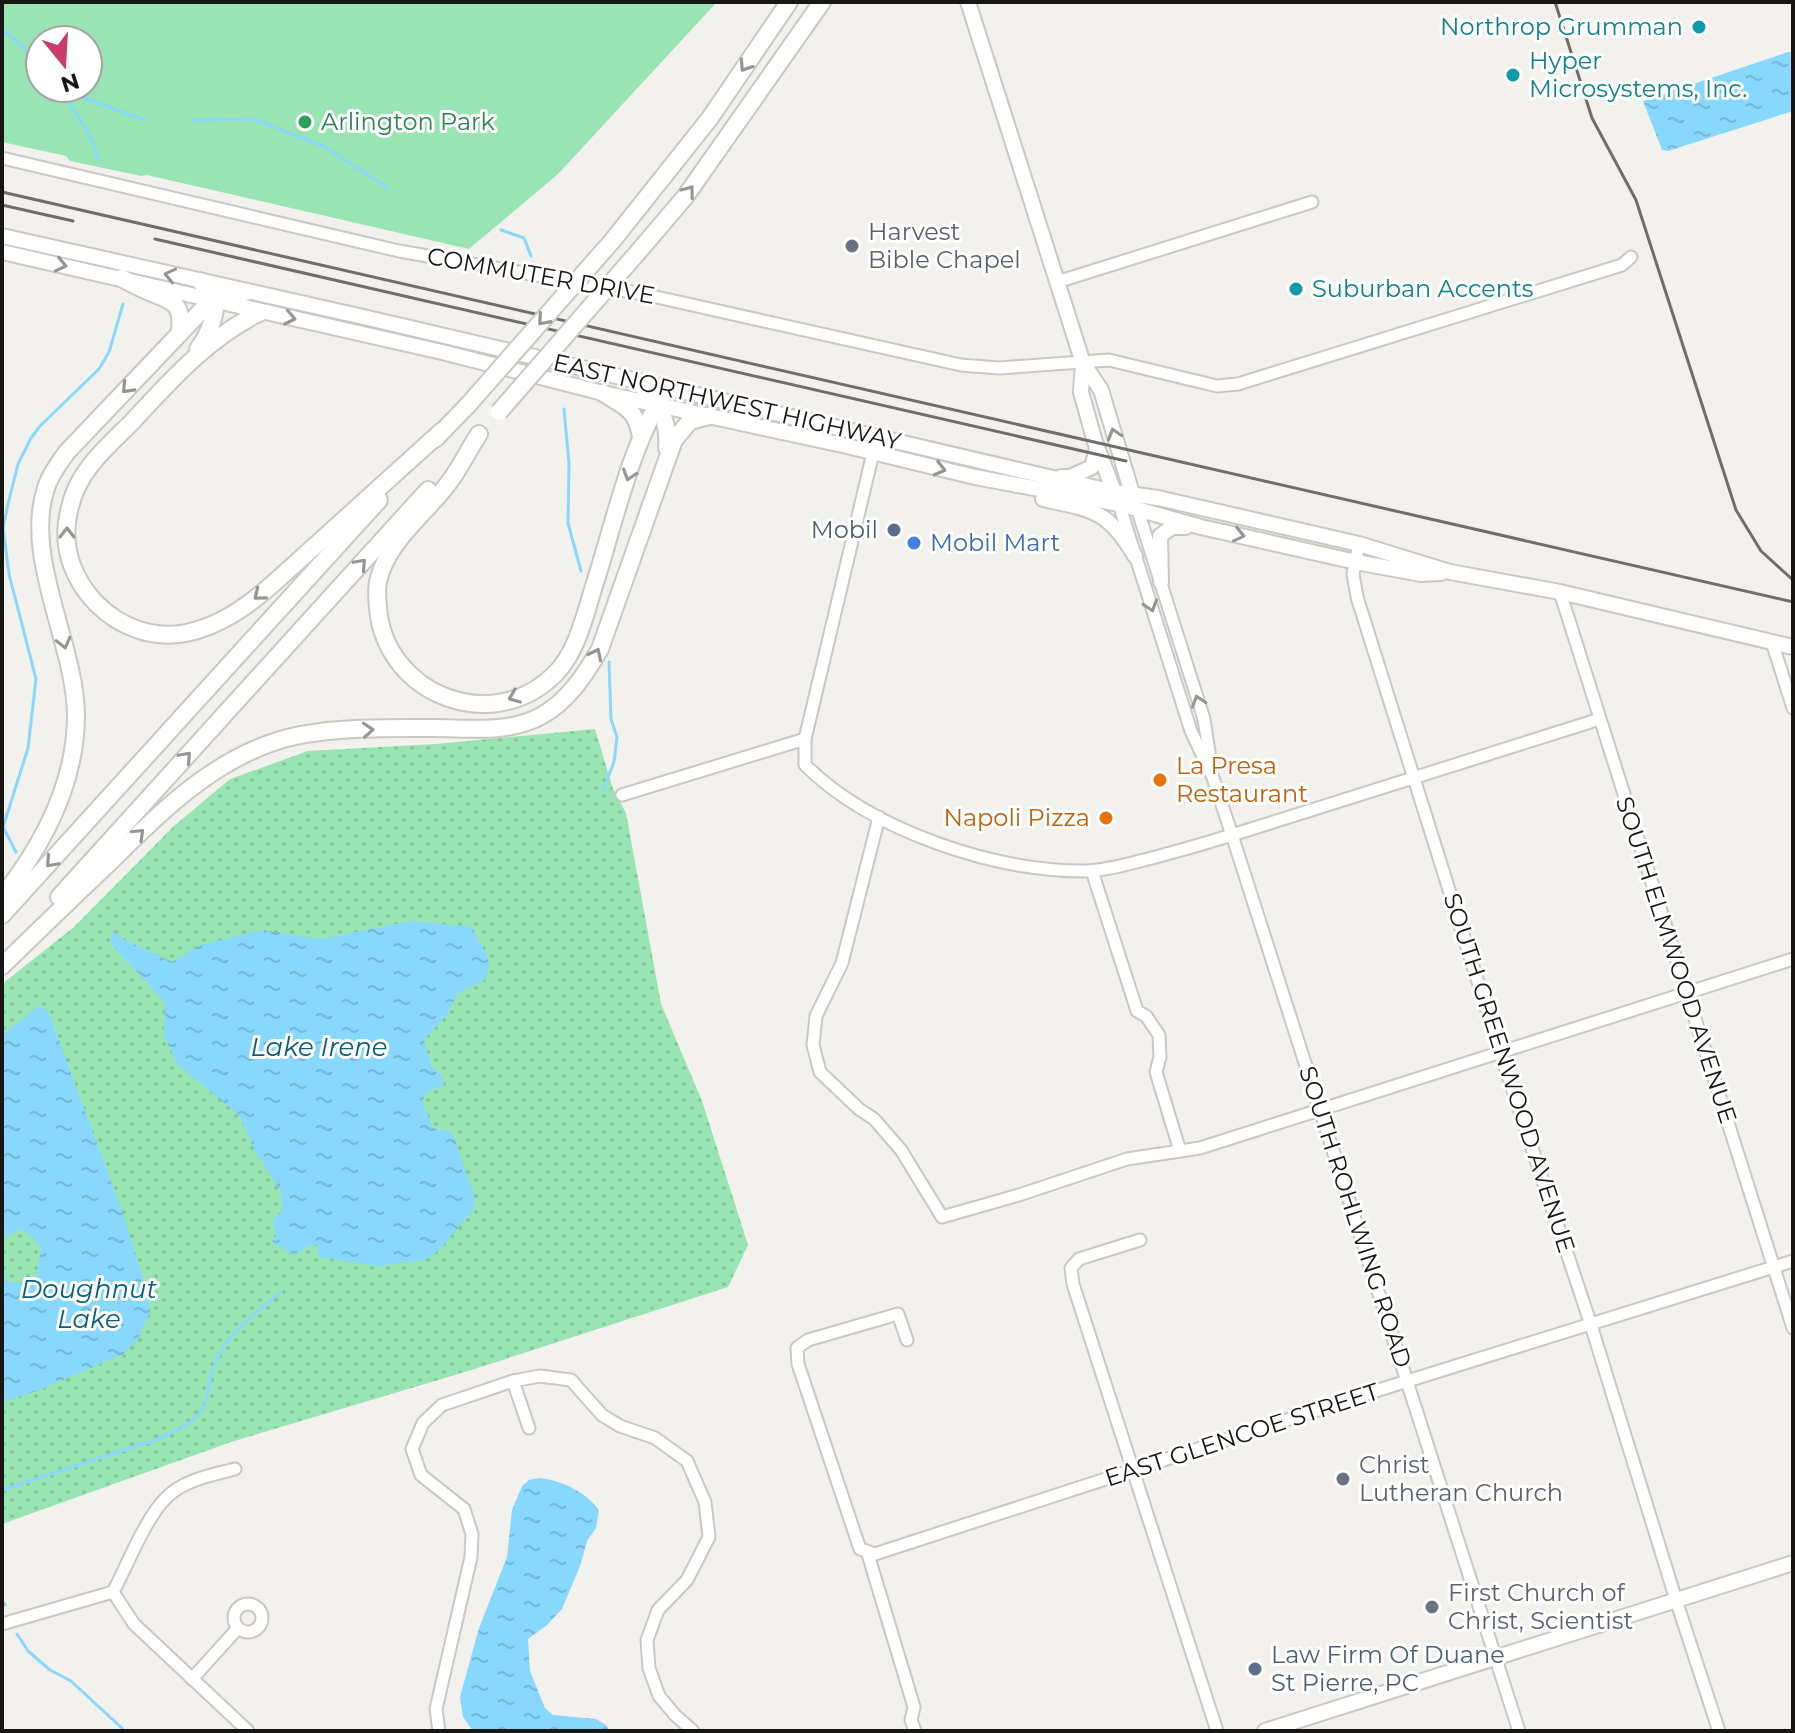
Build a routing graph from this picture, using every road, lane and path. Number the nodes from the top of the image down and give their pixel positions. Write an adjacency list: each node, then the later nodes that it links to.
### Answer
1 (789, 2): 23 (highway, one-way to 23, bridge)
2 (822, 2): 24 (highway, one-way to 2, bridge)
3 (968, 2): 11 (main road)
4 (2, 158): 16 (street, COMMUTER DRIVE)
5 (1312, 202): 11 (street)
6 (2, 236): 10 (main road, EAST NORTHWEST HIGHWAY, one-way to 6)
7 (2, 252): 9 (main road, EAST NORTHWEST HIGHWAY, one-way to 9)
8 (1631, 257): 16 (street, COMMUTER DRIVE)
9 (121, 278): 13 (main road, EAST NORTHWEST HIGHWAY); 15 (highway)
10 (200, 281): 12 (main road, EAST NORTHWEST HIGHWAY); 13 (highway)
11 (1057, 282): 16 (main road)
12 (246, 292): 13 (highway); 18 (main road, EAST NORTHWEST HIGHWAY)
13 (214, 299): 14 (main road, EAST NORTHWEST HIGHWAY); 15 (highway); 17 (highway)
14 (261, 312): 17 (highway); 20 (main road, EAST NORTHWEST HIGHWAY, one-way to 20)
15 (180, 331): 52 (highway, one-way to 52)
16 (1083, 363): 27 (main road); 33 (main road, one-way to 16)
17 (175, 378): 23 (highway, one-way to 17)
18 (638, 382): 19 (main road, EAST NORTHWEST HIGHWAY); 21 (highway)
19 (667, 388): 21 (highway); 25 (main road, EAST NORTHWEST HIGHWAY)
20 (603, 393): 21 (main road, EAST NORTHWEST HIGHWAY); 26 (highway)
21 (657, 403): 22 (main road, EAST NORTHWEST HIGHWAY); 26 (highway); 29 (highway)
22 (709, 416): 28 (main road, EAST NORTHWEST HIGHWAY); 29 (highway)
23 (442, 431): 53 (highway, one-way to 53)
24 (479, 434): 26 (highway, one-way to 24); 55 (highway, one-way to 24)
25 (877, 436): 28 (street); 30 (main road, EAST NORTHWEST HIGHWAY)
26 (641, 437)
27 (1097, 449): 30 (main road); 32 (main road)
28 (873, 452): 31 (main road, EAST NORTHWEST HIGHWAY, one-way to 31); 45 (street)
29 (666, 458): 55 (highway, one-way to 29)
30 (1040, 475): 32 (main road, EAST NORTHWEST HIGHWAY)
31 (975, 477): 32 (main road, EAST NORTHWEST HIGHWAY); 36 (main road)
32 (1117, 498): 33 (main road, EAST NORTHWEST HIGHWAY); 36 (street, SOUTH ROHLWING ROAD)
33 (1135, 502): 34 (main road, EAST NORTHWEST HIGHWAY); 35 (main road, EAST NORTHWEST HIGHWAY); 39 (street, SOUTH ROHLWING ROAD)
34 (1201, 527): 37 (main road, EAST NORTHWEST HIGHWAY, one-way to 37); 39 (main road)
35 (1359, 544): 37 (street, SOUTH GREENWOOD AVENUE); 38 (main road, EAST NORTHWEST HIGHWAY)
36 (1135, 556): 46 (street, SOUTH ROHLWING ROAD, one-way to 46)
37 (1356, 562): 38 (main road, EAST NORTHWEST HIGHWAY); 47 (street, SOUTH GREENWOOD AVENUE)
38 (1450, 572): 40 (main road, EAST NORTHWEST HIGHWAY)
39 (1161, 582): 46 (street, SOUTH ROHLWING ROAD, one-way to 39)
40 (1560, 592): 41 (main road, EAST NORTHWEST HIGHWAY); 44 (street, SOUTH ELMWOOD AVENUE)
41 (1772, 642): 42 (main road, EAST NORTHWEST HIGHWAY); 43 (street)
42 (1793, 647)
43 (1793, 708)
44 (1600, 719): 47 (street); 56 (street, SOUTH ELMWOOD AVENUE)
45 (805, 739): 48 (street); 49 (street)
46 (1213, 778): 50 (street, SOUTH ROHLWING ROAD)
47 (1414, 778): 50 (street); 57 (street, SOUTH GREENWOOD AVENUE)
48 (622, 795)
49 (879, 817): 51 (street); 59 (street)
50 (1232, 835): 51 (street); 58 (street, SOUTH ROHLWING ROAD)
51 (1092, 871): 59 (street)
52 (2, 897)
53 (2, 915)
54 (1793, 959): 56 (street)
55 (2, 963)
56 (1687, 992): 57 (street); 62 (street, SOUTH ELMWOOD AVENUE)
57 (1500, 1052): 58 (street); 63 (street, SOUTH GREENWOOD AVENUE)
58 (1320, 1109): 59 (street); 67 (street, SOUTH ROHLWING ROAD)
59 (1180, 1151)
60 (1140, 1240): 70 (street)
61 (1793, 1261): 62 (street, EAST GLENCOE STREET)
62 (1774, 1267): 63 (street, EAST GLENCOE STREET); 64 (street, SOUTH ELMWOOD AVENUE)
63 (1591, 1325): 67 (street, EAST GLENCOE STREET); 74 (street, SOUTH GREENWOOD AVENUE)
64 (1793, 1328)
65 (907, 1340): 71 (street)
66 (513, 1381): 68 (street); 80 (street); 81 (street)
67 (1407, 1381): 70 (street, EAST GLENCOE STREET); 77 (street, SOUTH ROHLWING ROAD)
68 (529, 1428)
69 (235, 1469): 73 (street)
70 (1133, 1472): 71 (street, EAST GLENCOE STREET); 83 (street)
71 (871, 1553): 82 (street)
72 (1793, 1563): 74 (main road)
73 (113, 1592): 75 (street); 78 (street)
74 (1676, 1600): 77 (main road); 86 (street, SOUTH GREENWOOD AVENUE)
75 (2, 1624)
76 (238, 1628): 78 (street)
77 (1496, 1658): 84 (main road); 85 (street, SOUTH ROHLWING ROAD)
78 (192, 1679): 79 (street)
79 (248, 1731)
80 (439, 1731)
81 (693, 1731)
82 (915, 1731)
83 (1217, 1731)
84 (1265, 1731)
85 (1519, 1731)
86 (1719, 1731)

